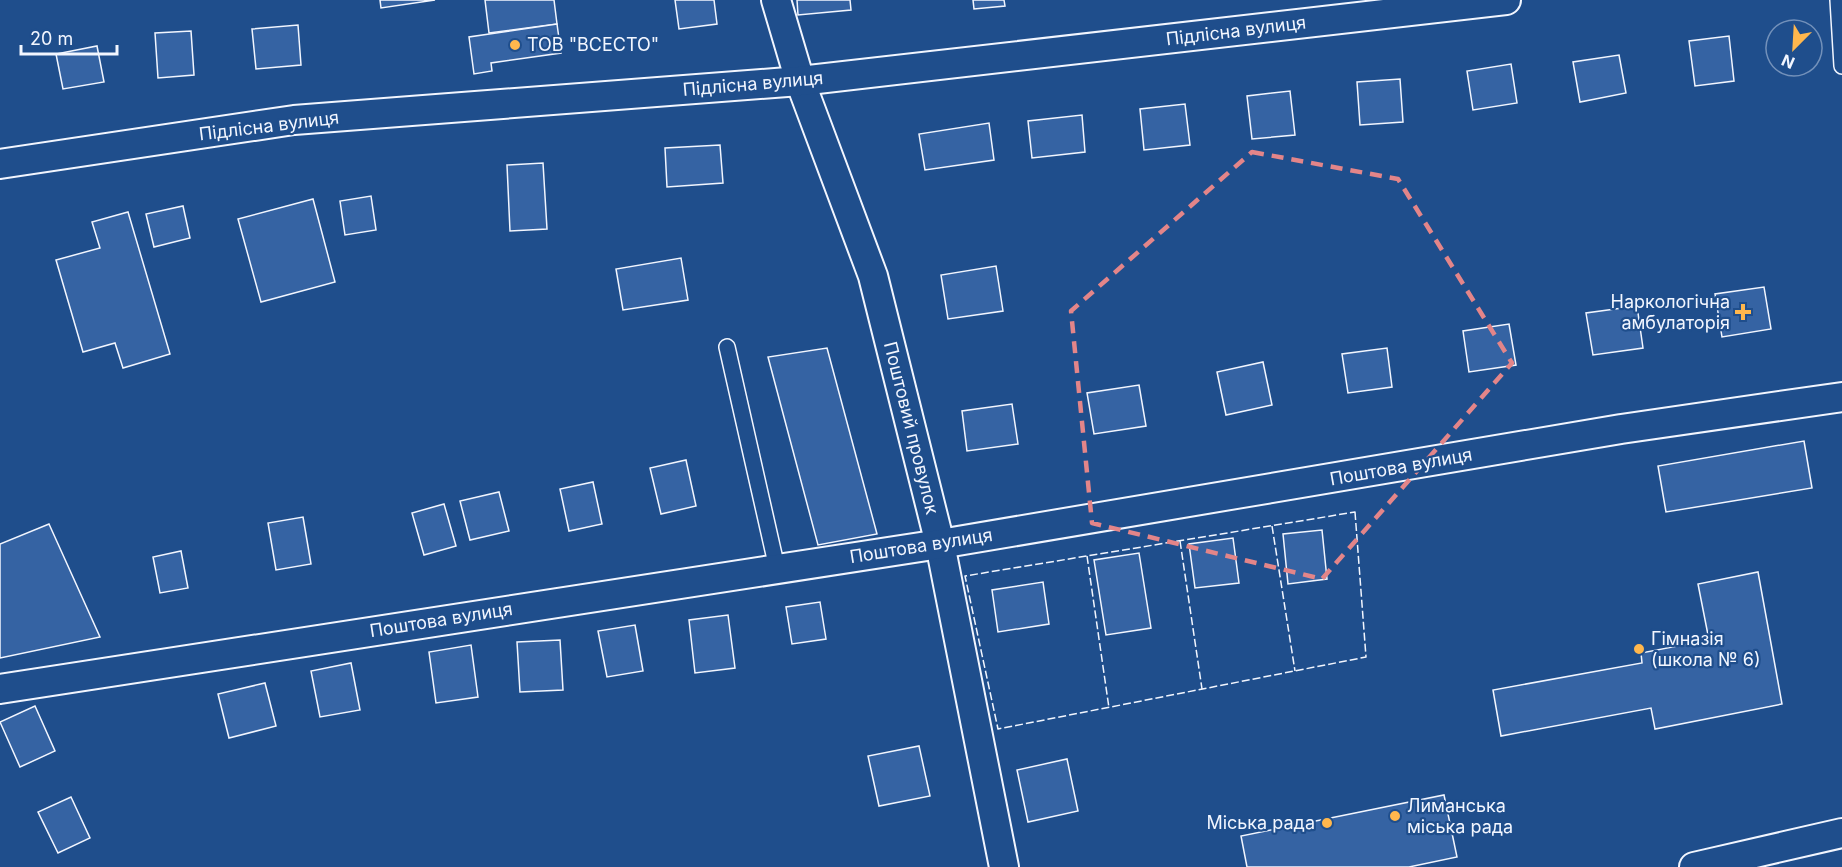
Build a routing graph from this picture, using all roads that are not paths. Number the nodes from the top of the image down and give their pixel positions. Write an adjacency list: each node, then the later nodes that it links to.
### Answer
1 (776, 0): 5 (street, Поштовий провулок)
2 (1506, 0): 5 (street, Підлісна вулиця)
3 (1838, 0): 4 (lane)
4 (1842, 66)
5 (800, 81): 6 (street, Підлісна вулиця); 9 (street, Поштовий провулок)
6 (0, 164)
7 (727, 347): 10 (lane)
8 (1842, 397): 9 (street, Поштова вулиця)
9 (940, 544): 10 (street, Поштова вулиця); 13 (street, Поштовий провулок)
10 (777, 568): 11 (street, Поштова вулиця)
11 (0, 689)
12 (1842, 833): 14 (street)
13 (1004, 867)
14 (1694, 867)

